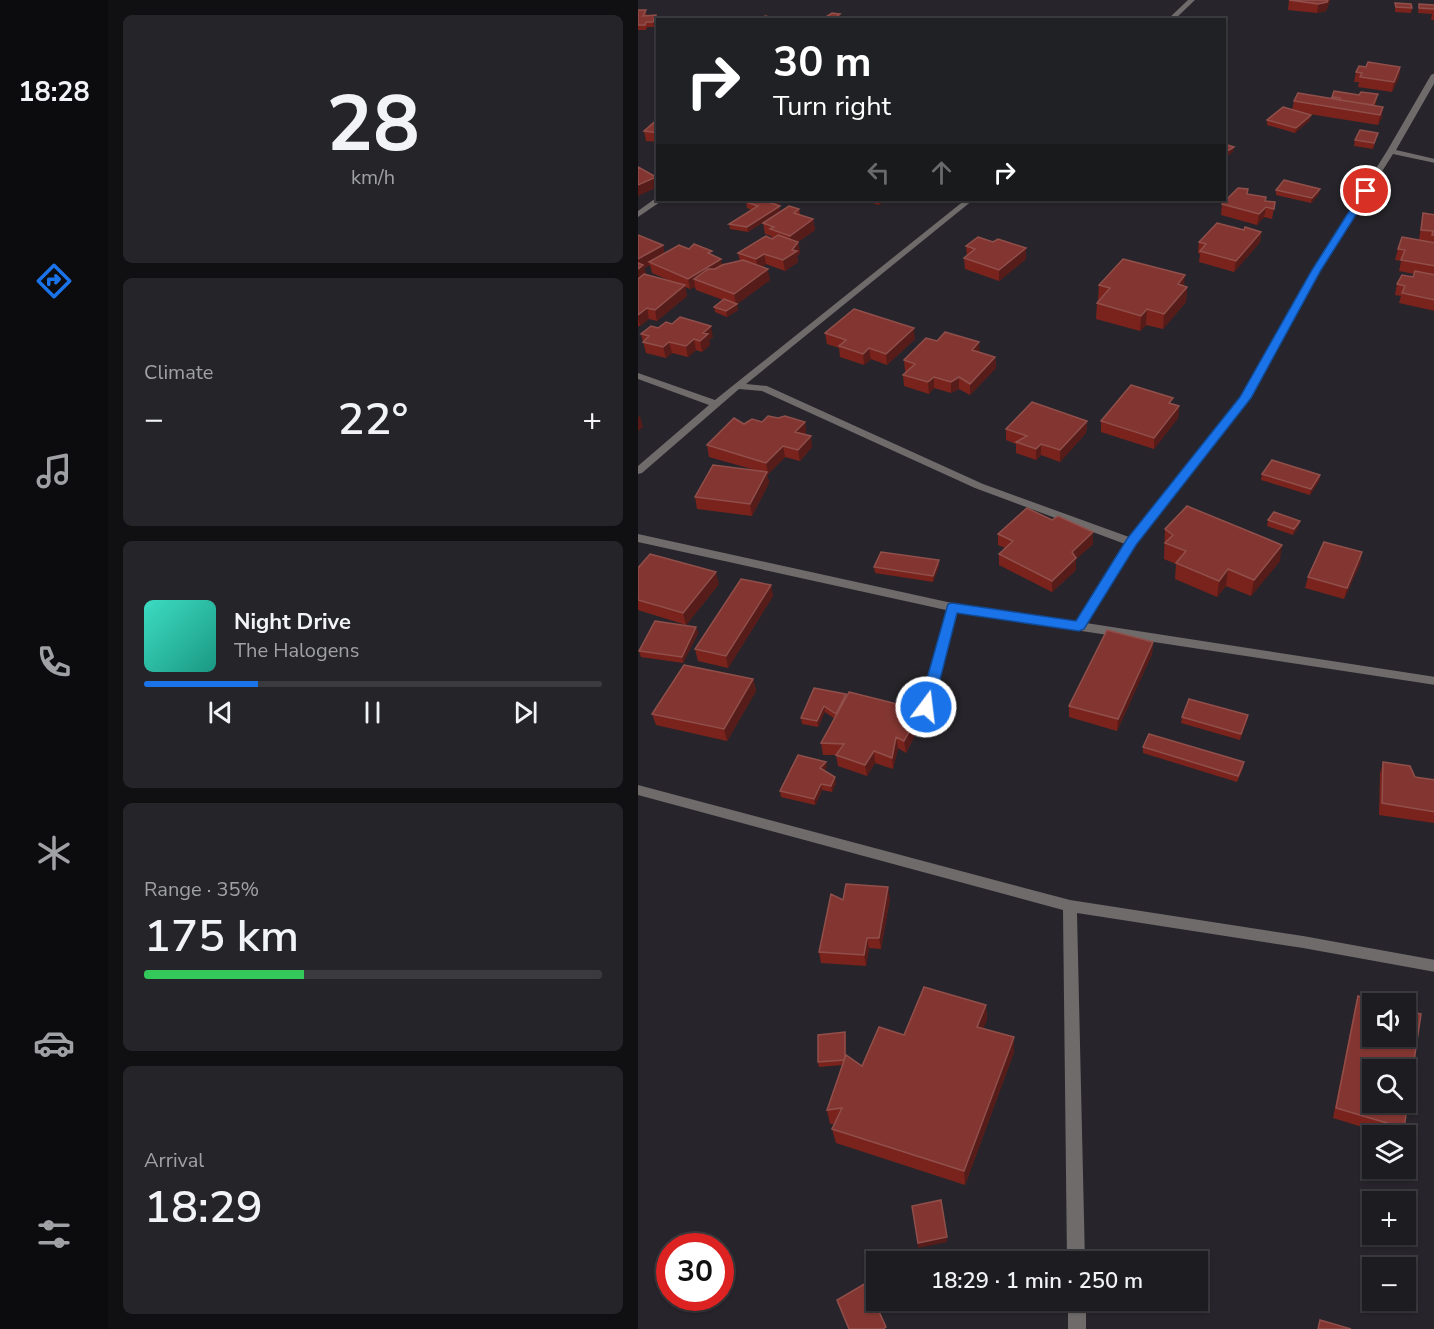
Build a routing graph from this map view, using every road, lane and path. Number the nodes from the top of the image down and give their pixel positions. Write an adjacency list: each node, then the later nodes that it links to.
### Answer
1 (1192, 0): 2 (street)
2 (1172, 18)
3 (1434, 75): 4 (street)
4 (1391, 151): 5 (street); 14 (street)
5 (1434, 161)
6 (658, 201): 8 (street)
7 (967, 201): 10 (street)
8 (638, 215)
9 (638, 376): 11 (street)
10 (737, 386): 11 (street); 14 (street)
11 (716, 404): 12 (street)
12 (638, 471)
13 (638, 538): 15 (street)
14 (1131, 542): 16 (street)
15 (952, 607): 16 (street); 18 (street)
16 (1079, 626): 17 (street)
17 (1434, 681)
18 (926, 707)
19 (638, 790): 20 (street)
20 (1070, 906): 21 (street); 22 (street)
21 (1434, 966)
22 (1076, 1251)
23 (1077, 1311): 24 (street)
24 (1078, 1329)

